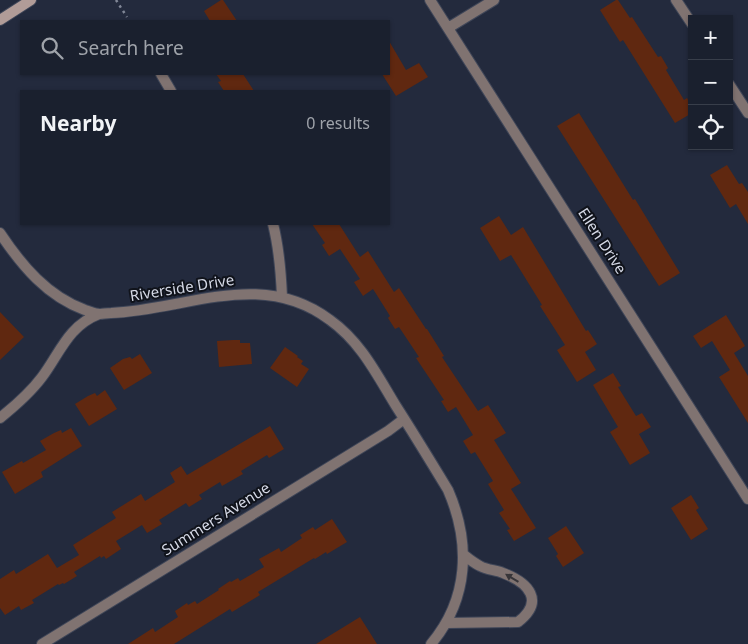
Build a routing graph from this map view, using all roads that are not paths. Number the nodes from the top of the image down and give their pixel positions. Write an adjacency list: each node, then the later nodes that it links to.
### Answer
1 (31, 0): 6 (main road)
2 (430, 0): 7 (street, Ellen Drive)
3 (494, 0): 7 (street)
4 (676, 0): 5 (street)
5 (688, 18)
6 (0, 20)
7 (448, 28): 18 (street, Ellen Drive)
8 (161, 75): 9 (street)
9 (170, 90)
10 (733, 90): 11 (street)
11 (748, 113)
12 (273, 225): 14 (street)
13 (0, 232): 15 (street, Riverside Drive)
14 (282, 297): 15 (street, Riverside Drive); 17 (street, Riverside Drive)
15 (99, 314): 16 (street)
16 (0, 418)
17 (404, 419): 19 (street, Riverside Drive); 21 (street, Summers Avenue)
18 (748, 498)
19 (464, 555): 20 (street, Riverside Drive); 20 (street, one-way to 19)
20 (447, 623): 22 (street, Riverside Drive)
21 (42, 644)
22 (431, 644)

